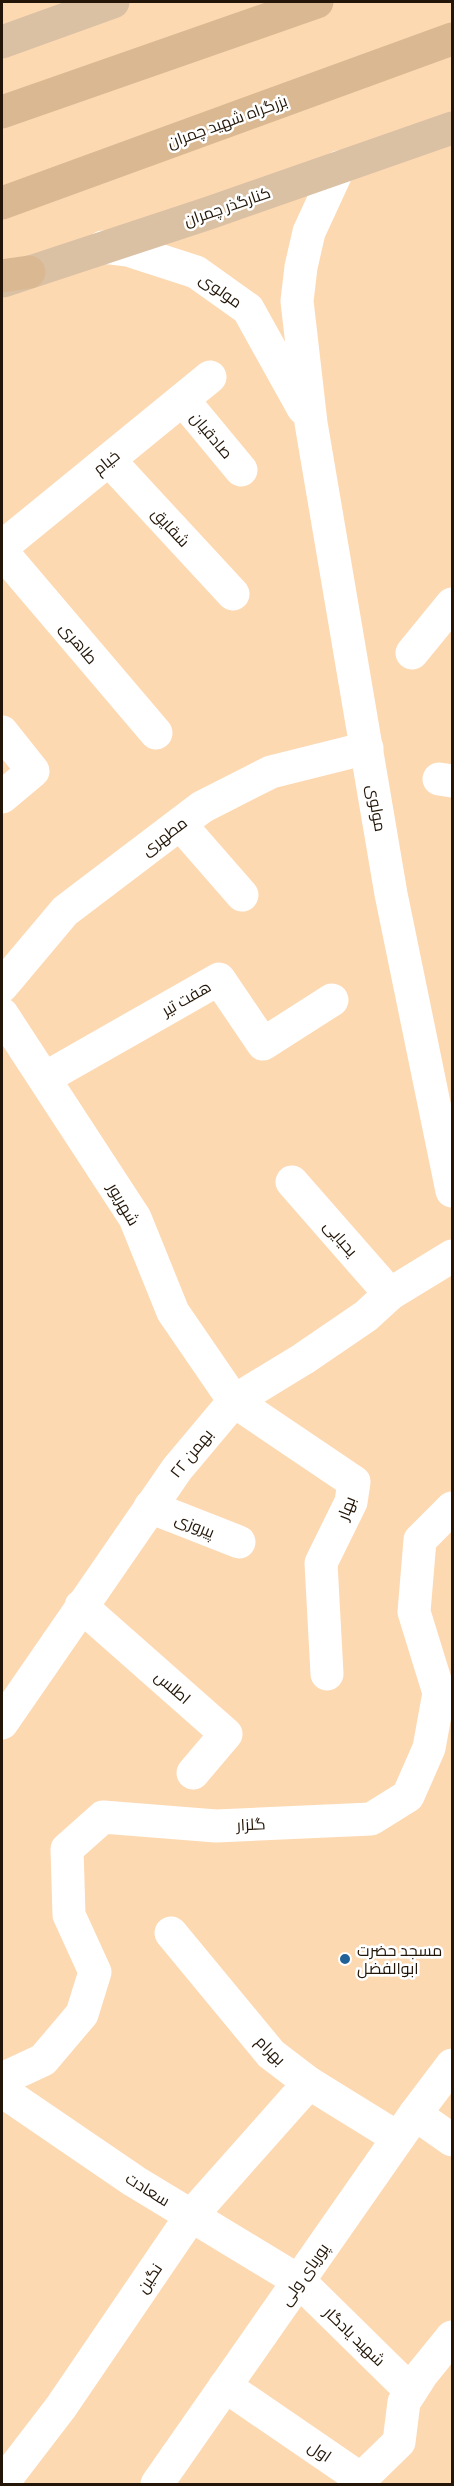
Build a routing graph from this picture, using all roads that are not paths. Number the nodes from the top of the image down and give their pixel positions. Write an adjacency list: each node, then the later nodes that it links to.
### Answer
1 (113, 2): 4 (main road)
2 (317, 2): 5 (highway)
3 (453, 39): 8 (highway, بزرگراه شهید چمران)
4 (2, 40)
5 (2, 112)
6 (453, 128): 7 (main road, کنارگذر چمران)
7 (339, 167): 9 (main road, کنارگذر چمران); 13 (street, مولوی)
8 (2, 203)
9 (104, 247): 10 (main road, کنارگذر چمران); 13 (street, مولوی)
10 (11, 277)
11 (210, 377): 12 (street, خیام)
12 (183, 400): 14 (street, خیام); 15 (street, صادقیان)
13 (311, 423): 23 (street, مولوی)
14 (109, 460): 16 (street, خیام); 18 (street, شقایق)
15 (241, 470)
16 (2, 547)
17 (2, 552): 22 (street, طاهری)
18 (233, 594)
19 (453, 604): 20 (street)
20 (412, 653)
21 (2, 732): 24 (street)
22 (156, 733)
23 (366, 748): 25 (street, مطهری); 32 (street, مولوی)
24 (2, 797)
25 (180, 824): 26 (street); 27 (street, مطهری)
26 (242, 895)
27 (2, 986)
28 (332, 1000): 30 (street, هفت تیر)
29 (6, 1029): 30 (street, شهریور)
30 (45, 1078): 35 (street, شهریور)
31 (292, 1182): 34 (street, یحیایی)
32 (453, 1191)
33 (453, 1256): 34 (street, ۲۲ بهمن)
34 (390, 1294): 35 (street, ۲۲ بهمن)
35 (234, 1401): 36 (street, ۲۲ بهمن); 40 (street, بهار)
36 (150, 1507): 38 (street, پیروزی); 39 (street, ۲۲ بهمن)
37 (453, 1508): 45 (street, گلزار)
38 (239, 1542)
39 (81, 1606): 41 (street, ۲۲ بهمن); 42 (street, اطلس)
40 (327, 1674)
41 (2, 1723)
42 (194, 1773)
43 (171, 1933): 46 (street, بهرام)
44 (453, 2065): 48 (street, پوریای ولی)
45 (2, 2079)
46 (309, 2083): 48 (street, بهرام); 50 (street, نگین)
47 (2, 2091): 50 (street, سعادت)
48 (406, 2126): 49 (street, بهرام); 51 (street, پوریای ولی)
49 (453, 2140)
50 (191, 2216): 51 (street, سعادت); 55 (street, نگین)
51 (298, 2281): 53 (street, پوریای ولی); 54 (street, شهید یادگار)
52 (453, 2337): 54 (street, اول)
53 (225, 2386): 54 (street, اول); 56 (street, پوریای ولی)
54 (411, 2391)
55 (2, 2484)
56 (157, 2484)

